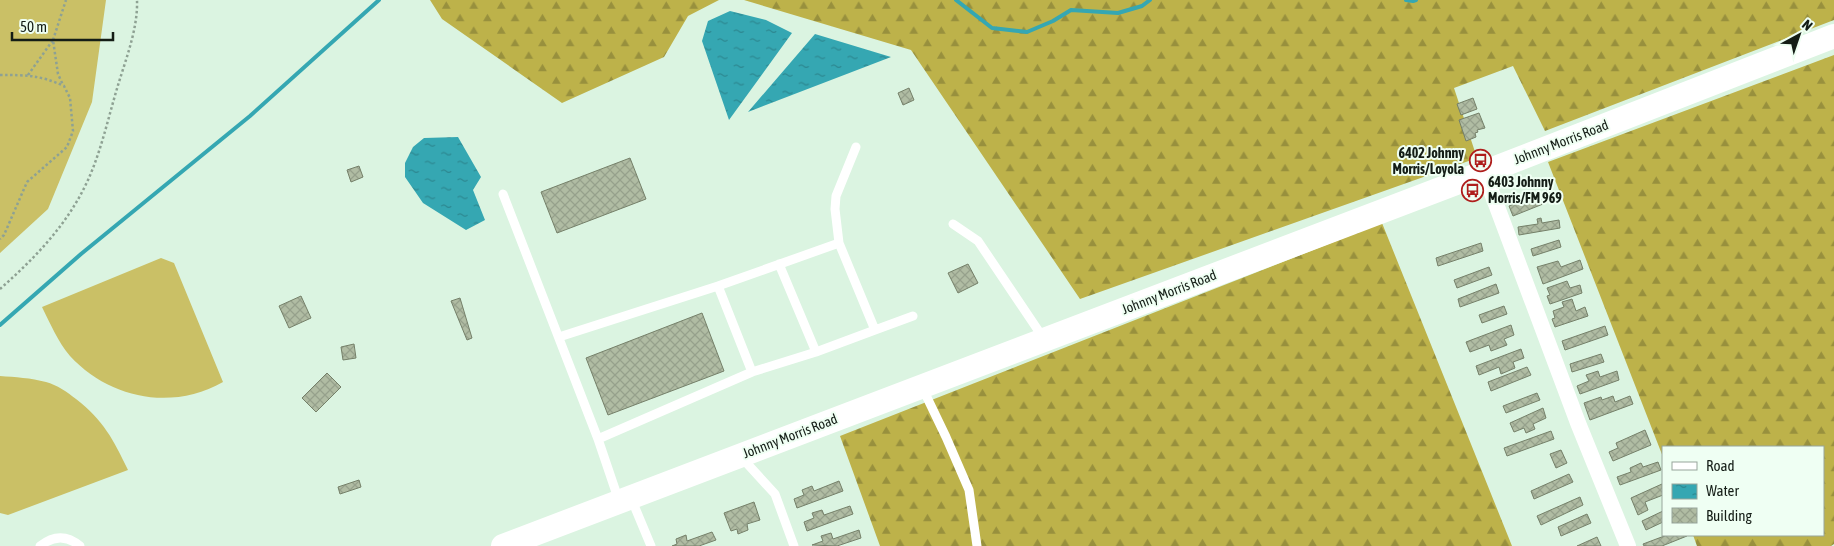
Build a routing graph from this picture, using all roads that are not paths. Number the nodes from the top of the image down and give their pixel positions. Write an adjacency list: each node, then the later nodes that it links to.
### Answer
1 (1834, 36): 3 (street, Johnny Morris Road)
2 (856, 147): 6 (lane)
3 (1484, 172): 12 (street, Johnny Morris Road); 25 (street)
4 (503, 194): 11 (lane)
5 (953, 224): 12 (lane)
6 (839, 243): 7 (lane); 10 (lane)
7 (779, 264): 8 (lane); 13 (lane)
8 (718, 286): 11 (lane); 14 (lane)
9 (913, 316): 10 (lane)
10 (875, 330): 13 (lane)
11 (559, 337): 16 (lane)
12 (1044, 340): 15 (street, Johnny Morris Road)
13 (816, 352): 14 (lane)
14 (752, 372): 16 (lane)
15 (922, 386): 17 (street, Johnny Morris Road); 24 (lane)
16 (598, 439): 18 (lane)
17 (740, 456): 18 (street, Johnny Morris Road); 23 (lane)
18 (625, 499): 21 (street, Johnny Morris Road); 22 (lane)
19 (40, 546): 20 (lane)
20 (80, 546)
21 (502, 546)
22 (651, 546)
23 (794, 546)
24 (978, 546)
25 (1628, 546)

